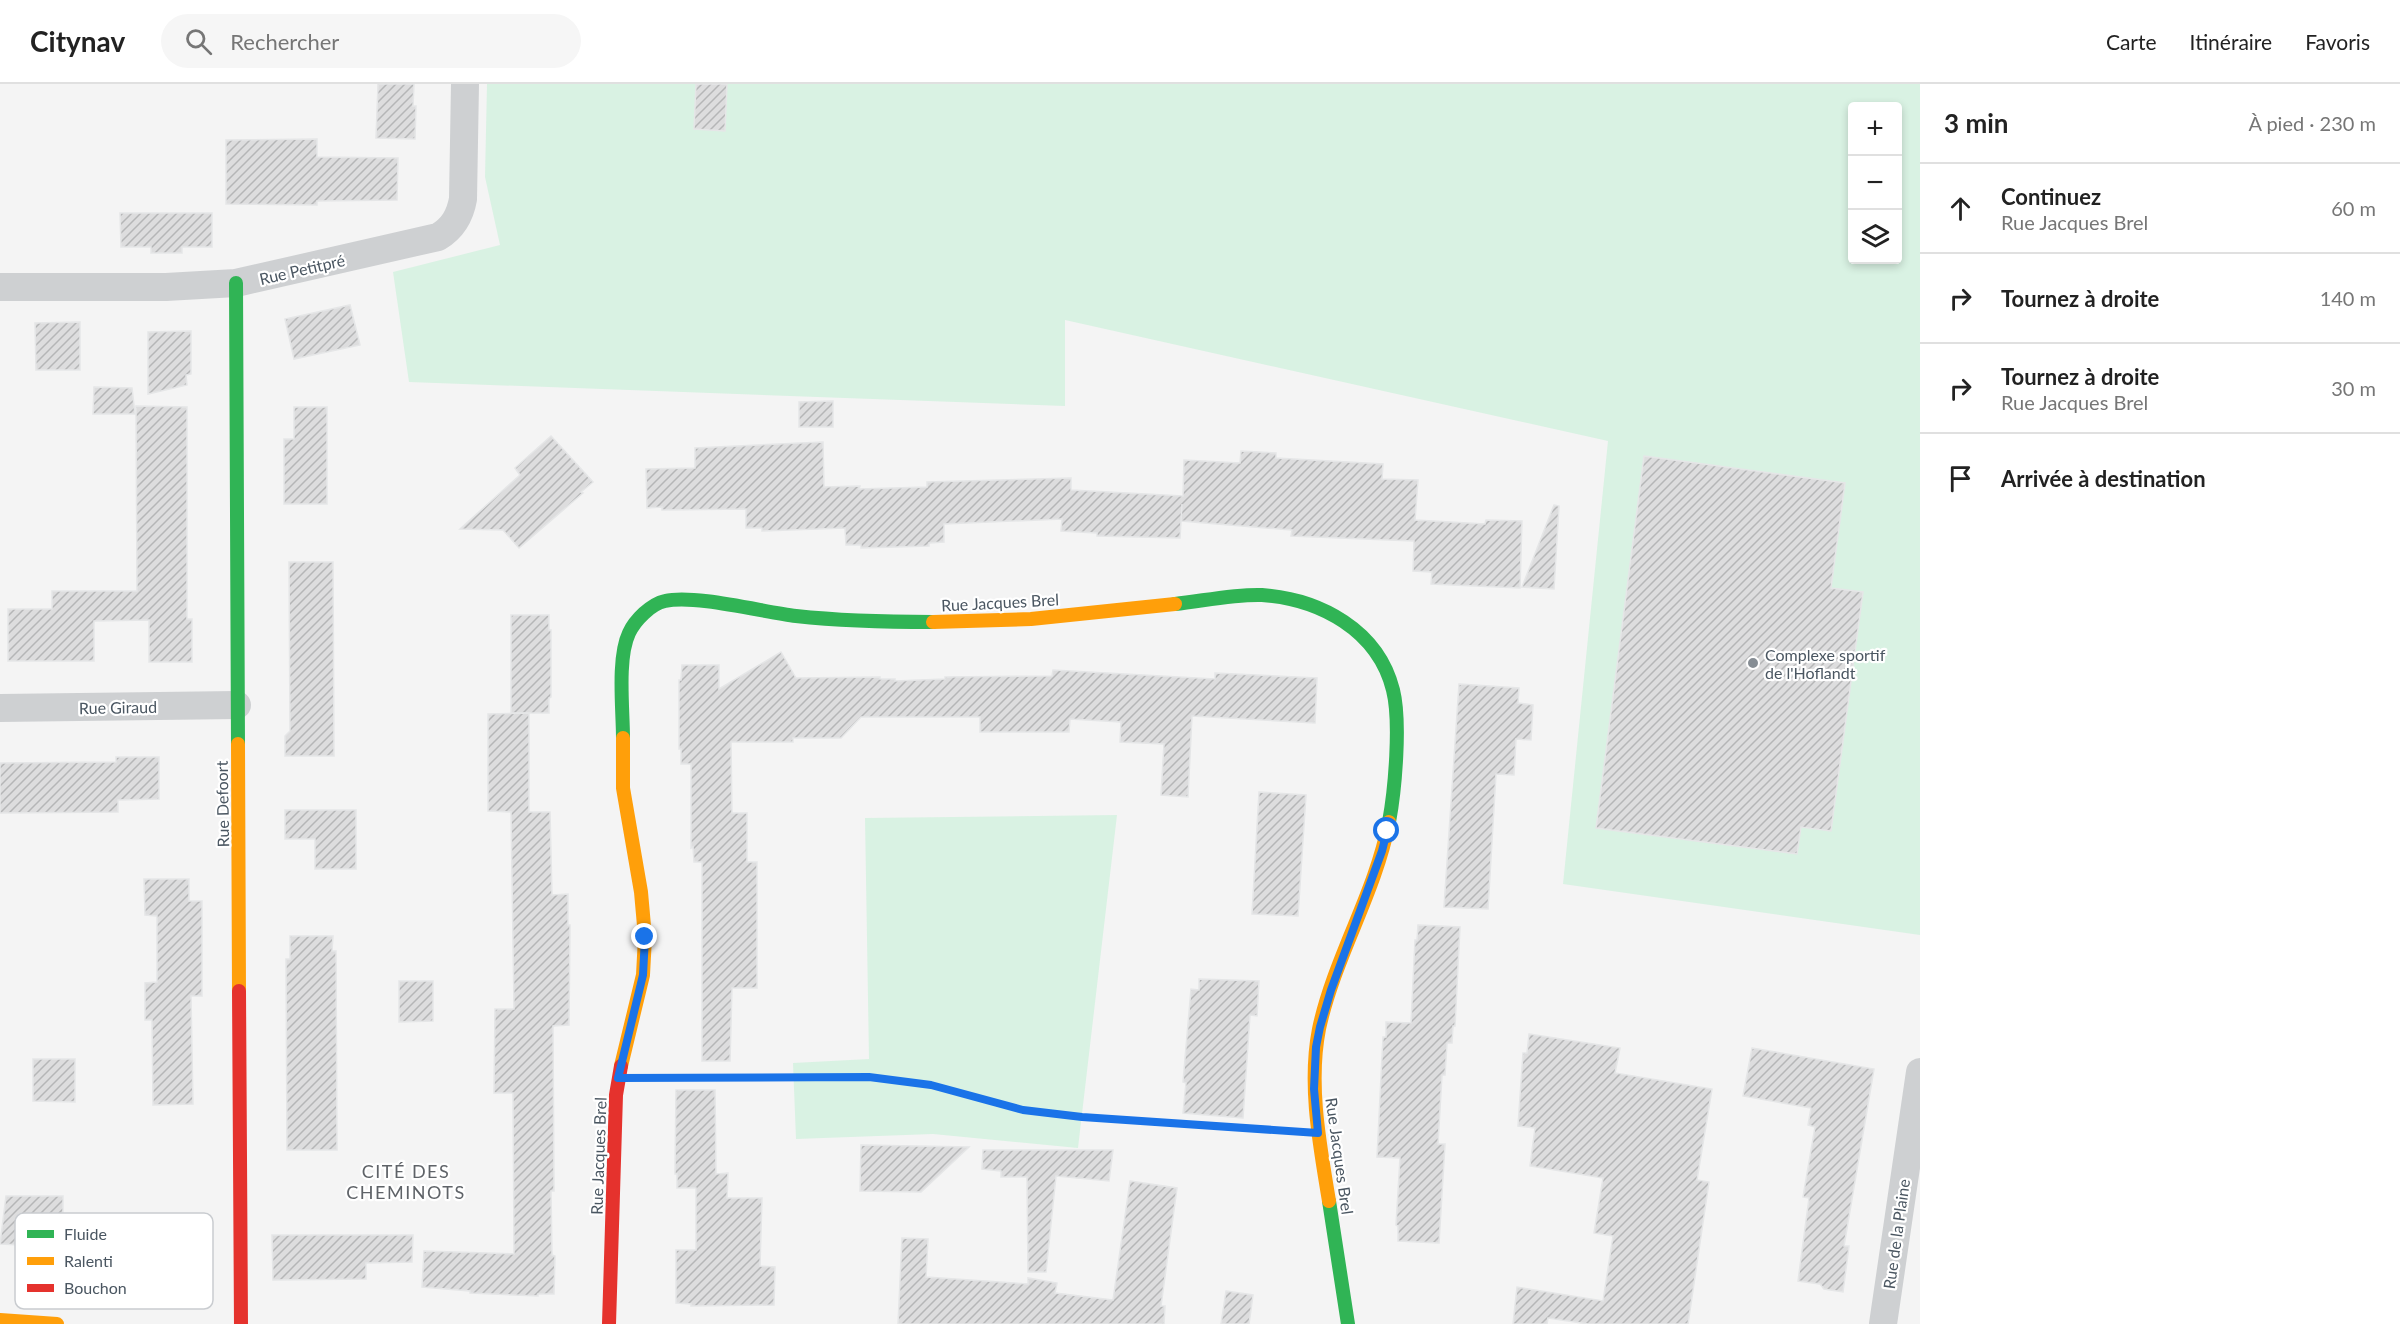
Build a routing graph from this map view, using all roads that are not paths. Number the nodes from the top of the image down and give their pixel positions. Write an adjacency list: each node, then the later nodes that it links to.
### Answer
1 (465, 84): 2 (street, Rue Petitpré)
2 (236, 283): 3 (street, Rue Petitpré); 4 (street, Rue Defoort)
3 (0, 286)
4 (237, 705): 5 (street, Rue Giraud); 9 (street, Rue Defoort)
5 (0, 708)
6 (1920, 1072): 12 (street, Rue de la Plaine)
7 (0, 1320): 8 (street)
8 (57, 1324)
9 (241, 1324)
10 (609, 1324): 11 (street, Rue Jacques Brel)
11 (1348, 1324)
12 (1883, 1324)

